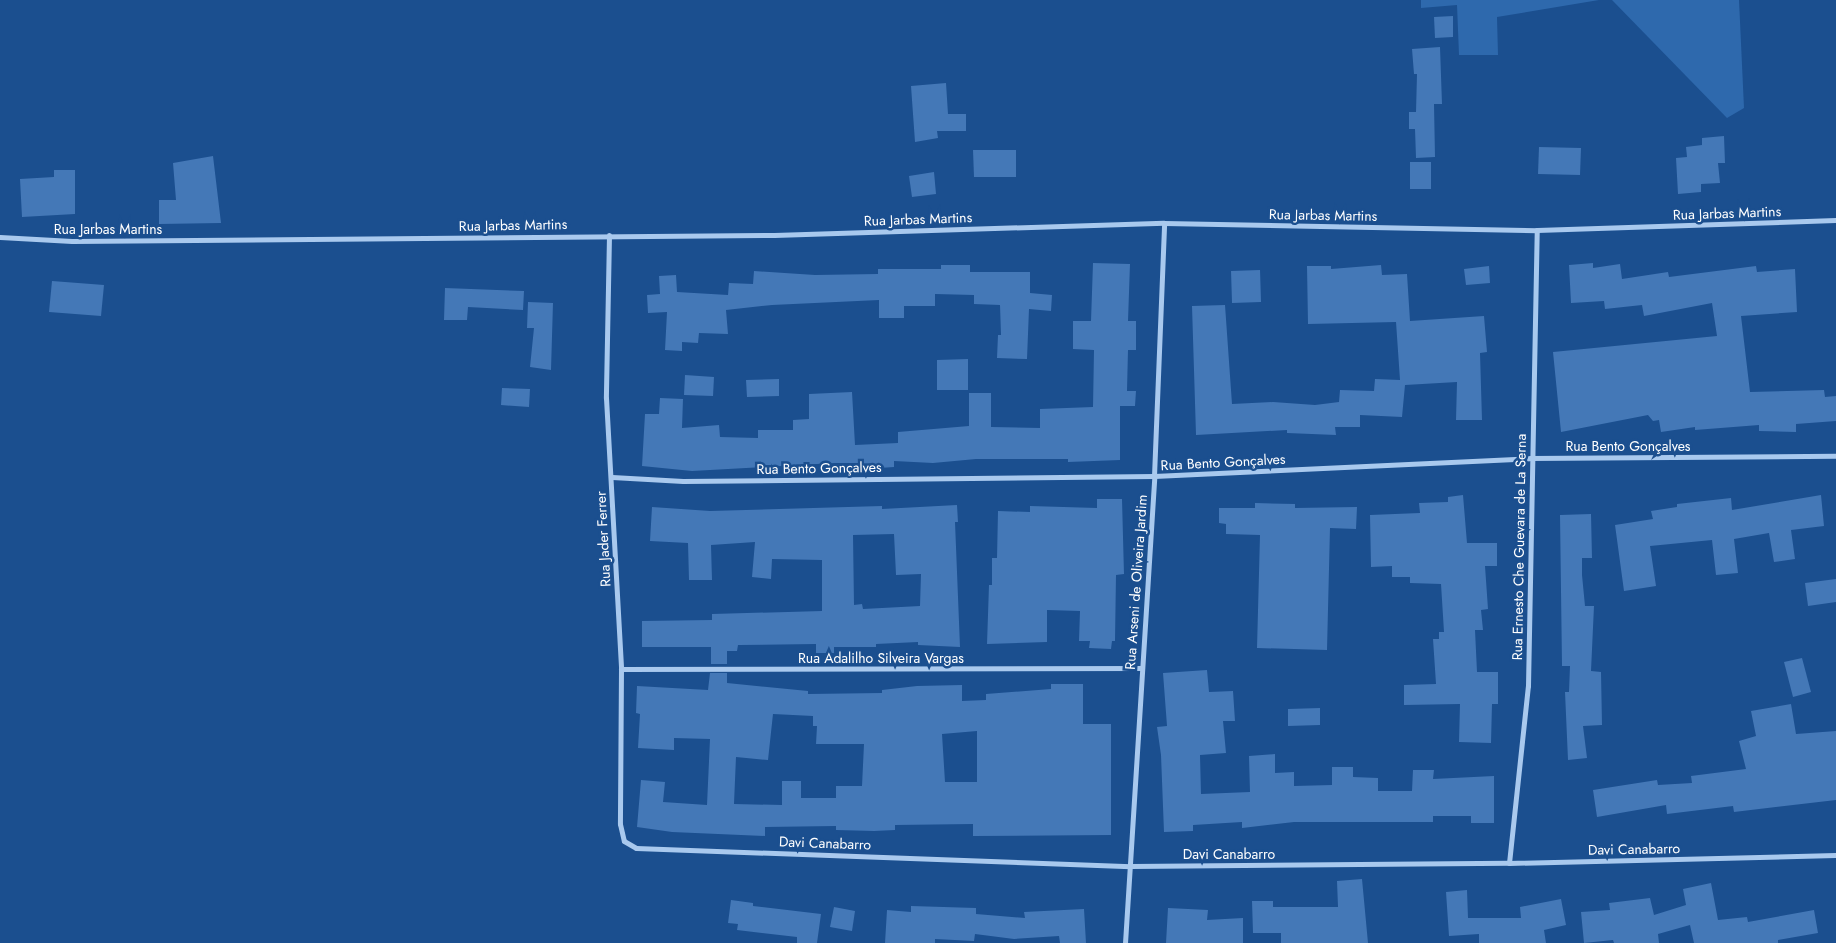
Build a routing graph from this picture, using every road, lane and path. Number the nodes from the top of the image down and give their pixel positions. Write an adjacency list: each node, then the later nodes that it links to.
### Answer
1 (1836, 220): 3 (street, Rua Jarbas Martins)
2 (1164, 223): 3 (street, Rua Jarbas Martins); 4 (street, Rua Jarbas Martins); 8 (street, Rua Arseni de Oliveira Jardim)
3 (1537, 230): 7 (street, Rua Ernesto Che Guevara de La Serna)
4 (609, 235): 5 (street, Rua Jarbas Martins); 9 (street, Rua Jader Ferrer)
5 (0, 237)
6 (1836, 456): 7 (street, Rua Bento Gonçalves)
7 (1530, 458): 8 (street, Rua Bento Gonçalves); 14 (street, Rua Ernesto Che Guevara de La Serna)
8 (1154, 476): 9 (street, Rua Bento Gonçalves); 10 (street, Rua Arseni de Oliveira Jardim)
9 (612, 477): 11 (street, Rua Jader Ferrer)
10 (1142, 668): 11 (street, Rua Adalilho Silveira Vargas); 15 (street, Rua Arseni de Oliveira Jardim)
11 (620, 669): 12 (street, Rua Jader Ferrer)
12 (624, 841): 15 (street, Davi Canabarro)
13 (1836, 855): 14 (street, Davi Canabarro)
14 (1510, 863): 15 (street, Davi Canabarro)
15 (1131, 866): 16 (street, Rua Arseni de Oliveira Jardim)
16 (1125, 943)

